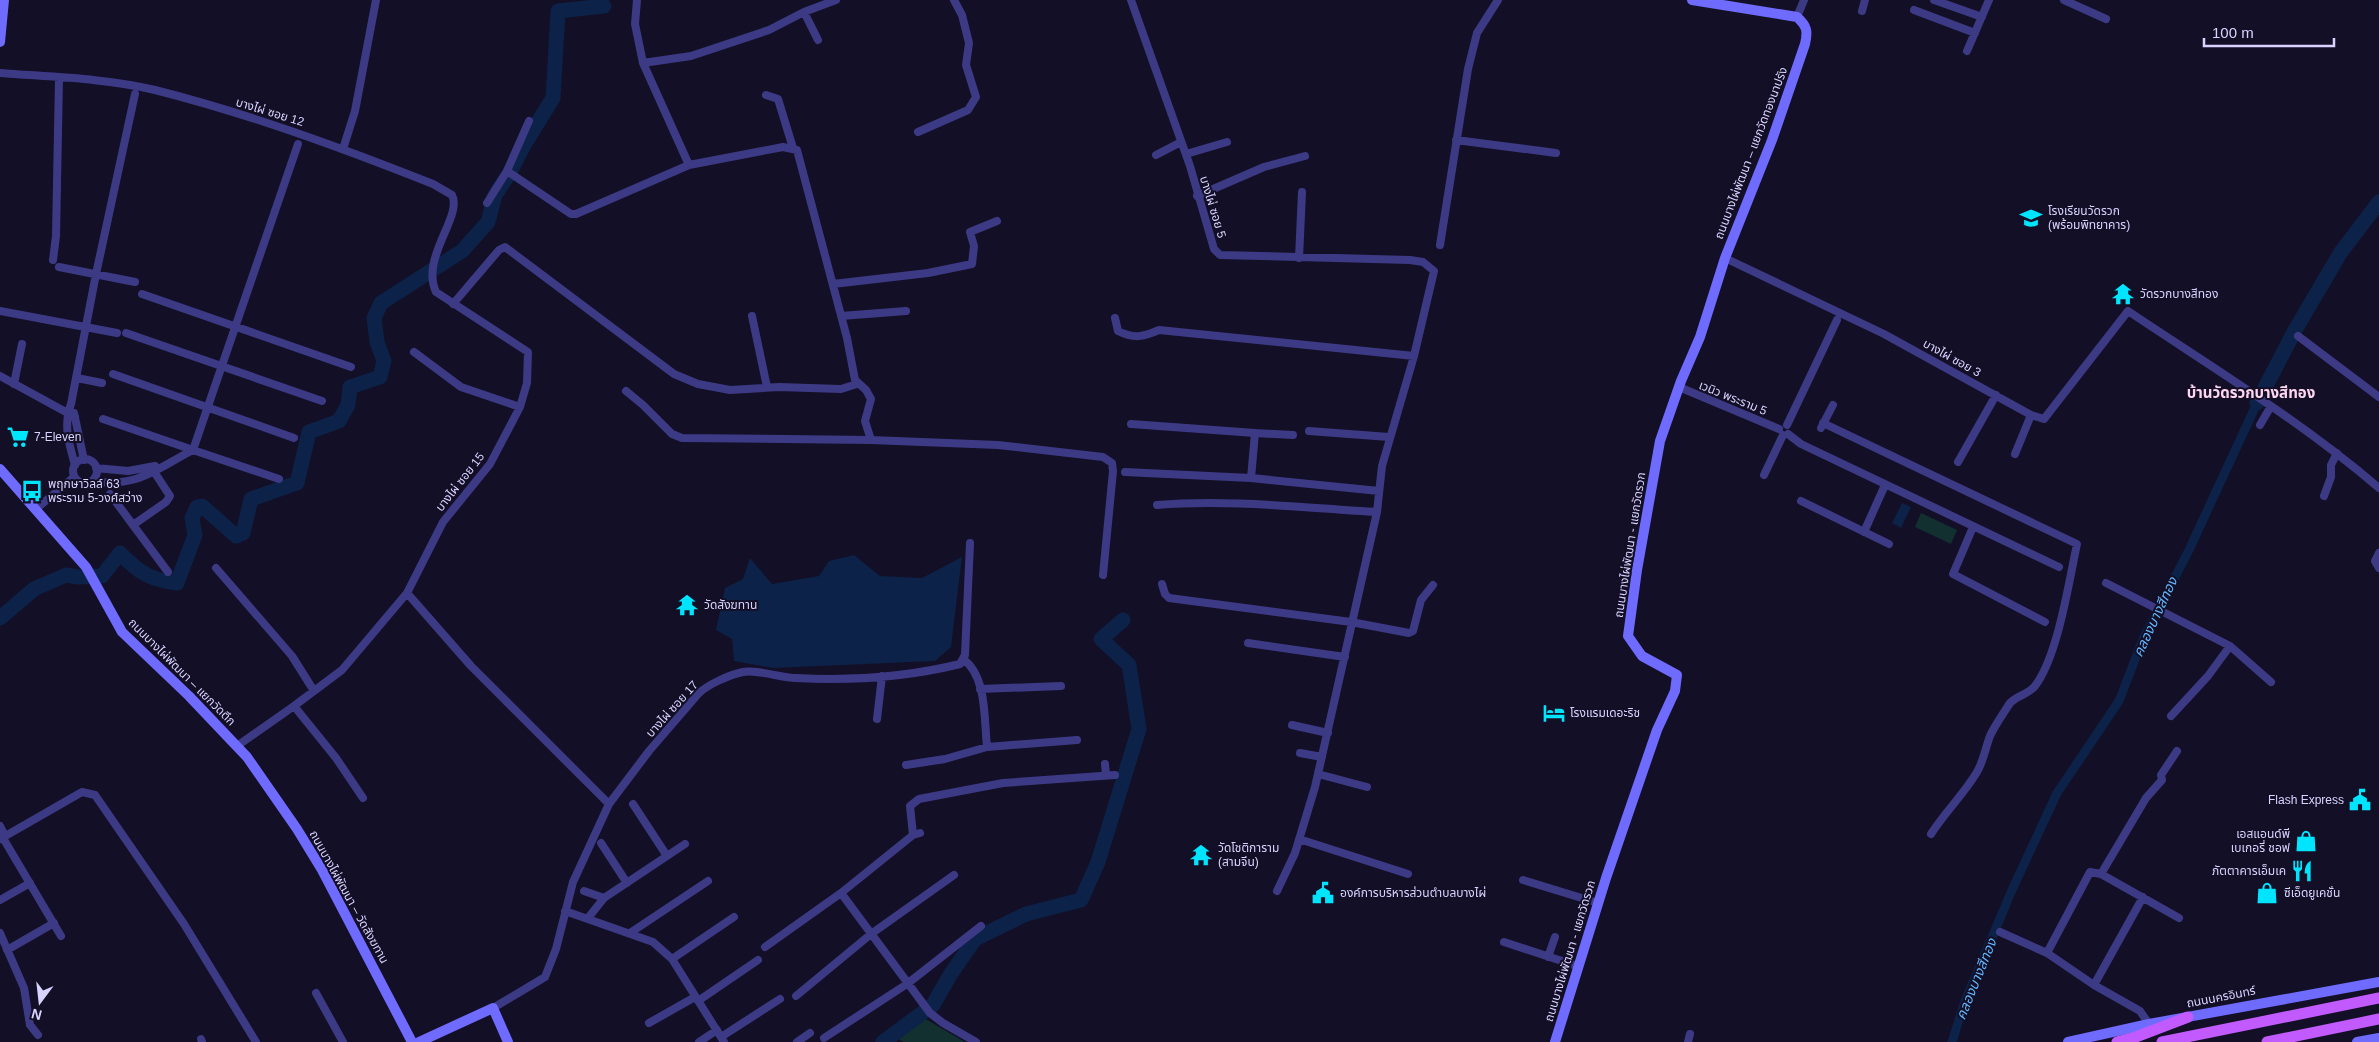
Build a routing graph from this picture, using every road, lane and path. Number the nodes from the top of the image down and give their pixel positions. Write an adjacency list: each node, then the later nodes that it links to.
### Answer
1 (4, 0): 23 (street)
2 (376, 0): 37 (street)
3 (637, 0): 25 (street)
4 (835, 0): 17 (street)
5 (954, 0): 31 (street)
6 (1131, 0): 33 (street, บางไผ่ ซอย 5)
7 (1498, 0): 32 (street)
8 (1692, 0): 14 (street)
9 (1804, 0): 18 (street)
10 (1865, 0): 16 (street)
11 (1934, 0): 19 (street)
12 (1989, 0): 19 (street)
13 (2064, 0): 20 (street)
14 (1722, 2): 18 (street)
15 (1914, 10): 21 (street)
16 (1862, 11)
17 (804, 12): 22 (street); 25 (street)
18 (1798, 17): 50 (street, ถนนบางไผ่พัฒนา – แยกวัดทองนาปรัง)
19 (1982, 17): 21 (street)
20 (2106, 19)
21 (1975, 32): 24 (street)
22 (818, 40)
23 (0, 42)
24 (1967, 52)
25 (643, 63): 42 (street)
26 (0, 73): 27 (street, บางไผ่ ซอย 12)
27 (59, 78): 37 (street, บางไผ่ ซอย 12); 51 (street)
28 (135, 94): 54 (street)
29 (766, 95): 36 (street)
30 (529, 121): 43 (street)
31 (918, 132)
32 (1456, 140): 38 (street); 48 (street)
33 (1181, 142): 39 (street, บางไผ่ ซอย 5); 40 (street)
34 (1227, 142): 39 (street)
35 (298, 144): 66 (street)
36 (793, 148): 42 (street); 56 (street)
37 (343, 149): 52 (street, บางไผ่ ซอย 12)
38 (1556, 153)
39 (1186, 154): 45 (street, บางไผ่ ซอย 5)
40 (1156, 155)
41 (1305, 156): 45 (street)
42 (689, 165): 43 (street)
43 (511, 173): 46 (street)
44 (1302, 192): 49 (street)
45 (1198, 196): 49 (street, บางไผ่ ซอย 5)
46 (487, 203)
47 (997, 221): 56 (street)
48 (1440, 245)
49 (1298, 258): 72 (street, บางไผ่ ซอย 5)
50 (1725, 258): 82 (street, ถนนบางไผ่พัฒนา - แยกวัดรวก); 84 (street, บางไผ่ ซอย 3)
51 (53, 260)
52 (433, 263): 58 (street, บางไผ่ ซอย 15)
53 (59, 267): 54 (street)
54 (96, 274): 55 (street); 65 (street)
55 (135, 282)
56 (832, 284): 62 (street)
57 (142, 294): 66 (street)
58 (453, 304): 81 (street); 90 (street, บางไผ่ ซอย 15)
59 (906, 310): 62 (street)
60 (0, 311): 65 (street)
61 (752, 316): 81 (street)
62 (841, 316): 80 (street)
63 (1115, 318): 72 (street)
64 (1837, 320): 99 (street)
65 (87, 326): 67 (street); 77 (street)
66 (236, 327): 73 (street); 74 (street)
67 (117, 333)
68 (126, 333): 73 (street)
69 (2298, 336): 85 (street)
70 (22, 344): 79 (street)
71 (414, 352): 90 (street)
72 (1414, 356): 102 (street)
73 (223, 367): 86 (street); 91 (street)
74 (350, 367)
75 (113, 374): 91 (street)
76 (0, 376): 79 (street)
77 (76, 378): 78 (street); 87 (street)
78 (102, 383)
79 (14, 384): 92 (street)
80 (857, 384): 81 (street); 104 (street)
81 (767, 387)
82 (1679, 387): 99 (street, เวนิว พระราม 5); 195 (street, ถนนบางไผ่พัฒนา - แยกวัดรวก)
83 (626, 392): 104 (street)
84 (1996, 396): 93 (street, บางไผ่ ซอย 3); 109 (street)
85 (2379, 397)
86 (322, 401)
87 (72, 404): 92 (street); 94 (street)
88 (2269, 404): 93 (street); 97 (street); 106 (street)
89 (1833, 405): 176 (street)
90 (520, 407): 143 (street, บางไผ่ ซอย 15)
91 (209, 408): 103 (street); 105 (street)
92 (67, 414): 94 (street); 110 (street)
93 (2031, 415): 107 (street)
94 (75, 417): 108 (street)
95 (103, 419): 105 (street)
96 (1131, 424): 100 (street)
97 (2260, 424)
98 (1308, 430): 102 (street)
99 (1784, 431): 115 (street); 120 (street, เวนิว พระราม 5)
100 (1255, 433): 101 (street); 117 (street)
101 (1293, 435)
102 (1389, 437): 122 (street)
103 (294, 438)
104 (871, 440): 139 (street)
105 (193, 450): 113 (street); 118 (street)
106 (2337, 453): 121 (street); 124 (street)
107 (2015, 454)
108 (84, 460): 110 (street); 112 (street)
109 (1958, 462)
110 (75, 465): 116 (street)
111 (0, 468): 127 (street)
112 (96, 468): 113 (street); 119 (street)
113 (153, 470): 119 (street); 129 (street)
114 (1125, 472): 117 (street)
115 (1764, 475)
116 (74, 477): 119 (street); 127 (street)
117 (1251, 478): 122 (street)
118 (279, 479)
119 (91, 481)
120 (1885, 485): 130 (street, เวนิว พระราม 5); 131 (street)
121 (2379, 488)
122 (1379, 491): 128 (street)
123 (110, 494): 129 (street)
124 (2324, 496)
125 (1801, 501): 131 (street)
126 (1157, 506): 128 (street)
127 (36, 509): 161 (street, ถนนบางไผ่พัฒนา – แยกวัดตึก)
128 (1376, 512): 144 (street)
129 (133, 525): 138 (street)
130 (1973, 526): 135 (street, เวนิว พระราม 5); 145 (street)
131 (1864, 532): 133 (street)
132 (970, 543): 149 (street)
133 (1890, 544)
134 (2379, 553): 137 (street)
135 (2059, 567)
136 (216, 568): 154 (street)
137 (2379, 568)
138 (168, 572)
139 (1103, 575)
140 (2106, 583): 147 (street)
141 (1162, 584): 144 (street)
142 (1432, 585): 144 (street)
143 (407, 593): 154 (street, บางไผ่ ซอย 15); 173 (street)
144 (1351, 622): 148 (street)
145 (2044, 622)
146 (1248, 643): 148 (street)
147 (2230, 646): 151 (street); 156 (street)
148 (1345, 657): 159 (street)
149 (963, 659): 150 (street, บางไผ่ ซอย 17); 153 (street)
150 (882, 676): 157 (street); 173 (street, บางไผ่ ซอย 17)
151 (2271, 682)
152 (1061, 686): 153 (street)
153 (980, 689): 162 (street)
154 (314, 691): 155 (street, บางไผ่ ซอย 15)
155 (294, 706): 161 (street, บางไผ่ ซอย 15); 172 (street)
156 (2171, 716)
157 (877, 719)
158 (1292, 725): 159 (street)
159 (1328, 733): 165 (street)
160 (1078, 740): 162 (street)
161 (237, 746): 236 (street, ถนนบางไผ่พัฒนา – วัดสังฆทาน)
162 (987, 747): 167 (street)
163 (2176, 751): 184 (street)
164 (1300, 753): 165 (street)
165 (1322, 757): 168 (street)
166 (1104, 764): 170 (street)
167 (906, 765)
168 (1318, 774): 171 (street); 178 (street)
169 (1115, 775): 170 (street)
170 (1106, 776): 191 (street)
171 (1367, 787)
172 (363, 798)
173 (609, 804): 196 (street, บางไผ่ ซอย 17)
174 (633, 804): 181 (street)
175 (0, 826): 177 (street)
176 (1931, 834)
177 (3, 837): 187 (street); 234 (street)
178 (1299, 839): 183 (street); 190 (street)
179 (601, 843): 188 (street)
180 (685, 844): 181 (street)
181 (667, 856): 188 (street)
182 (954, 874): 205 (street)
183 (1408, 874)
184 (2101, 874): 192 (street); 211 (street)
185 (1523, 880): 195 (street)
186 (708, 881): 204 (street)
187 (30, 883): 194 (street); 200 (street)
188 (626, 883): 193 (street)
189 (584, 891): 193 (street)
190 (1277, 891)
191 (841, 892): 205 (street); 209 (street)
192 (2143, 897): 199 (street); 218 (street)
193 (604, 898): 198 (street)
194 (0, 900)
195 (1598, 902): 215 (street, ถนนบางไผ่พัฒนา - แยกวัดรวก)
196 (565, 911): 198 (street); 224 (street, บางไผ่ ซอย 17)
197 (734, 917): 213 (street)
198 (588, 918): 204 (street)
199 (2178, 918)
200 (54, 923): 206 (street); 210 (street)
201 (981, 926): 217 (street)
202 (0, 932): 210 (street)
203 (2000, 932): 211 (street)
204 (630, 933): 213 (street)
205 (871, 934): 217 (street); 220 (street)
206 (61, 936)
207 (1555, 937): 212 (street)
208 (1504, 942): 212 (street)
209 (765, 947)
210 (7, 950): 230 (street)
211 (2047, 953): 218 (street)
212 (1548, 957): 215 (street)
213 (672, 959): 222 (street)
214 (758, 960): 222 (street)
215 (1577, 966): 242 (street, ถนนบางไผ่พัฒนา - แยกวัดรวก)
216 (2378, 979): 225 (street, ถนนนครอินทร์)
217 (906, 984): 232 (street); 241 (street)
218 (2094, 985): 228 (street)
219 (316, 993): 235 (street)
220 (796, 996)
221 (2379, 998): 245 (main road)
222 (697, 999): 227 (street); 231 (street)
223 (780, 999): 231 (street)
224 (493, 1008): 237 (street); 238 (street)
225 (2188, 1017): 228 (street, ถนนนครอินทร์); 244 (main road)
226 (2379, 1019): 246 (main road)
227 (649, 1023)
228 (2149, 1024): 243 (street, ถนนนครอินทร์)
229 (810, 1033): 240 (street)
230 (38, 1035)
231 (721, 1037): 239 (street)
232 (824, 1038)
233 (2379, 1038): 247 (street)
234 (256, 1042)
235 (343, 1042)
236 (412, 1042)
237 (420, 1042)
238 (508, 1042)
239 (700, 1042)
240 (797, 1042)
241 (976, 1042)
242 (1555, 1042)
243 (2068, 1042)
244 (2117, 1042)
245 (2162, 1042)
246 (2267, 1042)
247 (2357, 1042)

